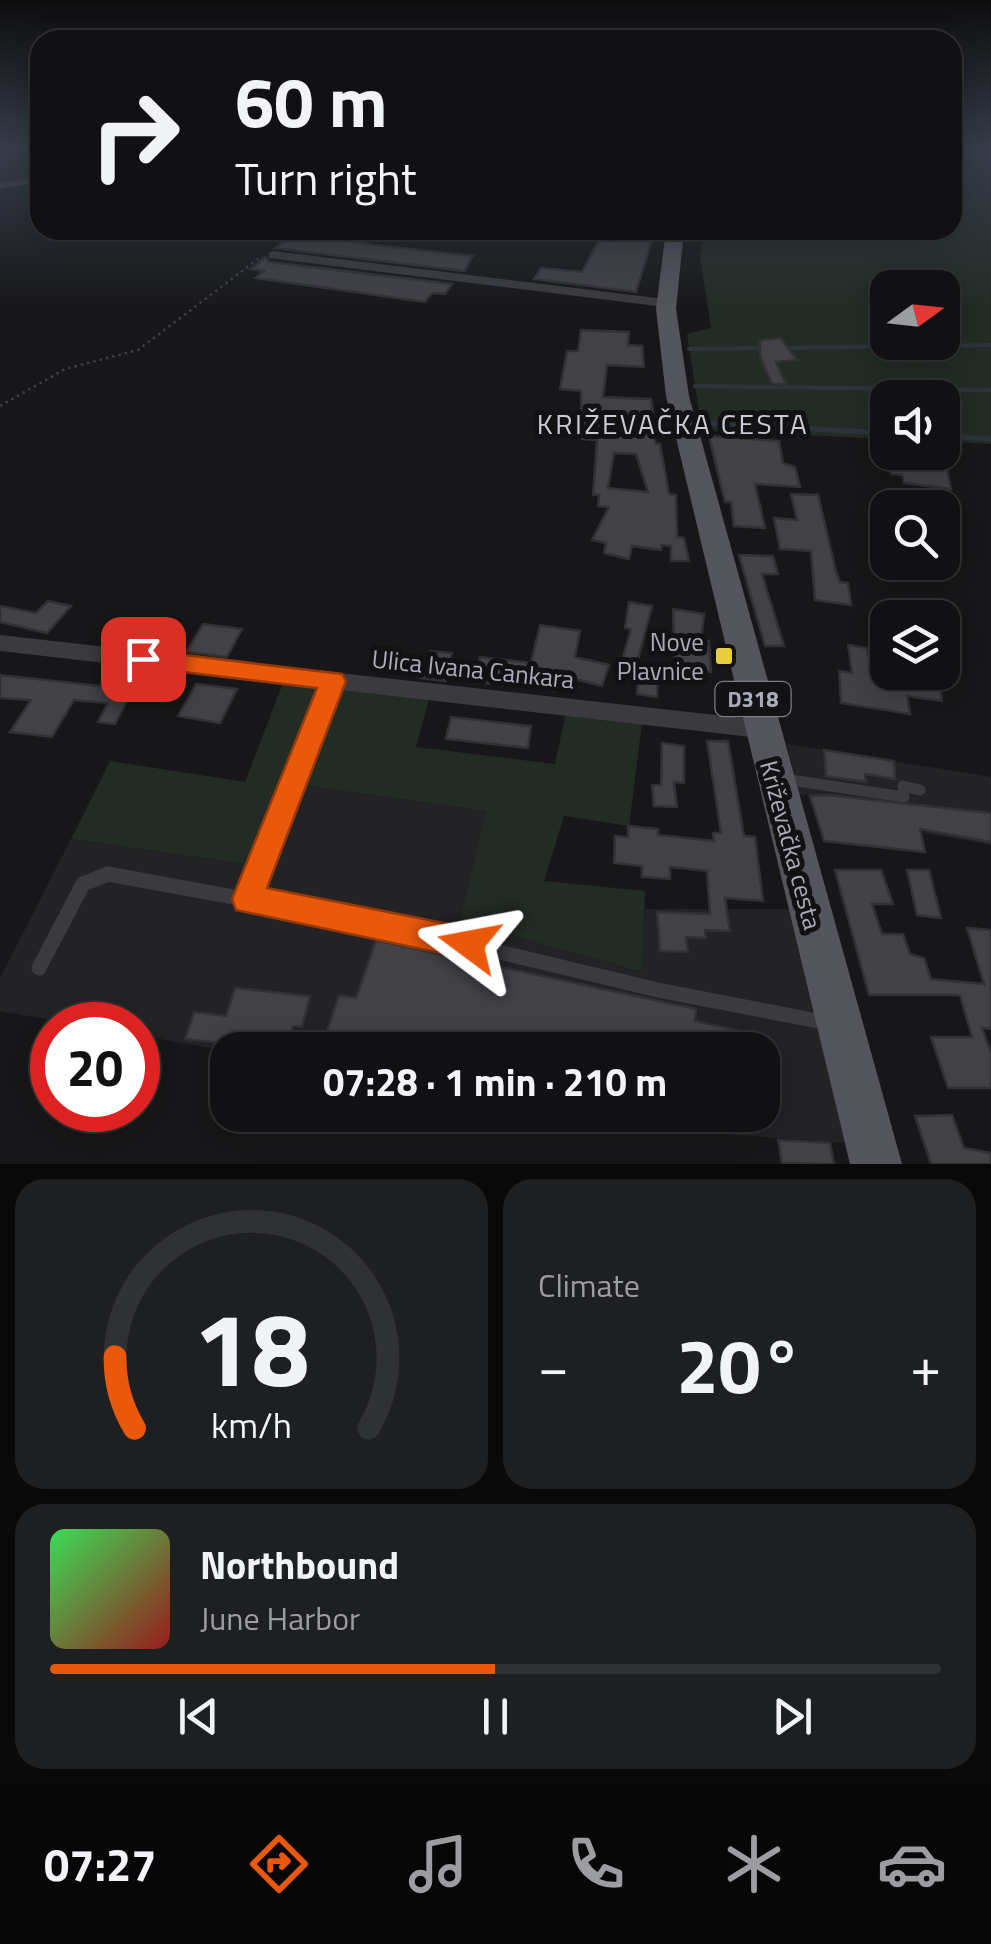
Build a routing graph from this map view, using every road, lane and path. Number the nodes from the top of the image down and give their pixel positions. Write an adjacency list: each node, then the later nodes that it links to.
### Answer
1 (673, 240): 3 (main road, Križevačka cesta / D318)
2 (273, 254): 3 (street); 4 (path)
3 (665, 304): 7 (main road, Križevačka cesta / D318)
4 (0, 406)
5 (0, 643): 6 (street, Ulica Ivana Cankara)
6 (333, 681): 7 (street, Ulica Ivana Cankara); 10 (lane)
7 (760, 729): 8 (main road, Križevačka cesta / D318)
8 (773, 777): 9 (lane); 12 (main road, Križevačka cesta / D318)
9 (920, 790)
10 (248, 899): 11 (lane); 12 (lane)
11 (39, 968)
12 (839, 1026): 13 (main road, Križevačka cesta / D318)
13 (876, 1164)

